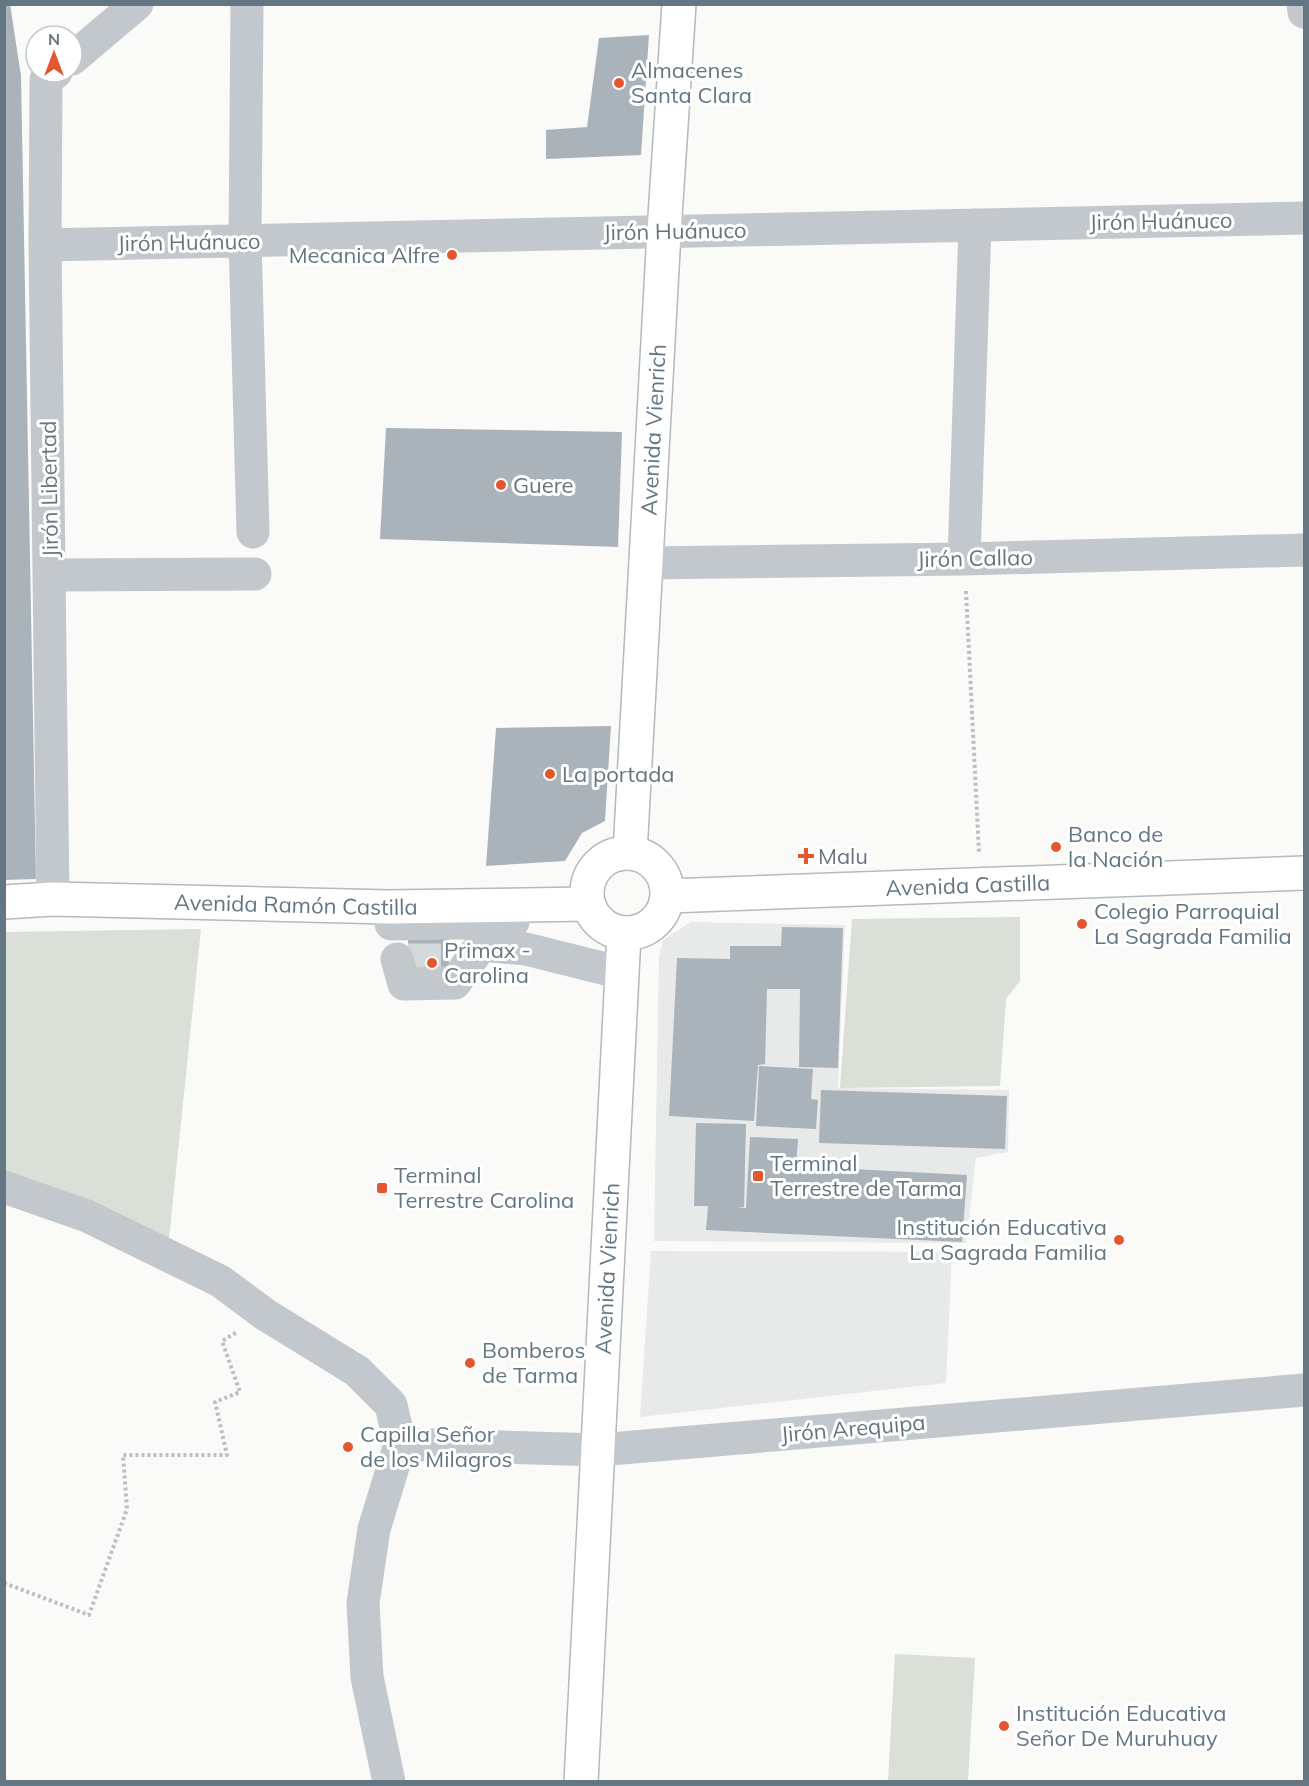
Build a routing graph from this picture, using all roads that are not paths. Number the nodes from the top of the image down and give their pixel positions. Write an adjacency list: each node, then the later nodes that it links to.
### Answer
1 (137, 4): 6 (street)
2 (246, 4): 11 (street)
3 (679, 4): 10 (main road, Avenida Vienrich)
4 (1303, 4): 5 (street)
5 (1305, 12)
6 (84, 49)
7 (51, 84): 12 (street, Jirón Libertad)
8 (1305, 218): 9 (street, Jirón Huánuco)
9 (975, 225): 10 (street, Jirón Huánuco); 15 (street)
10 (664, 232): 11 (street, Jirón Huánuco); 16 (main road, Avenida Vienrich)
11 (245, 240): 12 (street, Jirón Huánuco); 13 (street)
12 (45, 245): 18 (street, Jirón Libertad)
13 (253, 532)
14 (1305, 550): 15 (street, Jirón Callao)
15 (964, 559): 16 (street, Jirón Callao)
16 (645, 563): 19 (main road, Avenida Vienrich)
17 (255, 574): 18 (street)
18 (50, 575): 22 (street, Jirón Libertad)
19 (630, 853): 21 (main road); 24 (main road)
20 (1305, 873): 21 (main road, Avenida Castilla)
21 (668, 896): 27 (main road)
22 (53, 899): 23 (main road, Avenida Ramón Castilla); 26 (main road, Avenida Ramón Castilla)
23 (6, 900)
24 (587, 904): 25 (main road, Avenida Ramón Castilla); 27 (main road)
25 (525, 913): 26 (main road, Avenida Ramón Castilla); 28 (street)
26 (390, 915): 28 (street)
27 (624, 934): 30 (main road, Avenida Vienrich)
28 (481, 945): 29 (street); 30 (street)
29 (450, 960)
30 (622, 973): 34 (main road, Avenida Vienrich)
31 (4, 1187): 33 (street)
32 (1305, 1389): 34 (street, Jirón Arequipa)
33 (400, 1444): 34 (street, Jirón Arequipa); 35 (street)
34 (598, 1450): 36 (main road, Avenida Vienrich)
35 (389, 1782)
36 (581, 1782)

